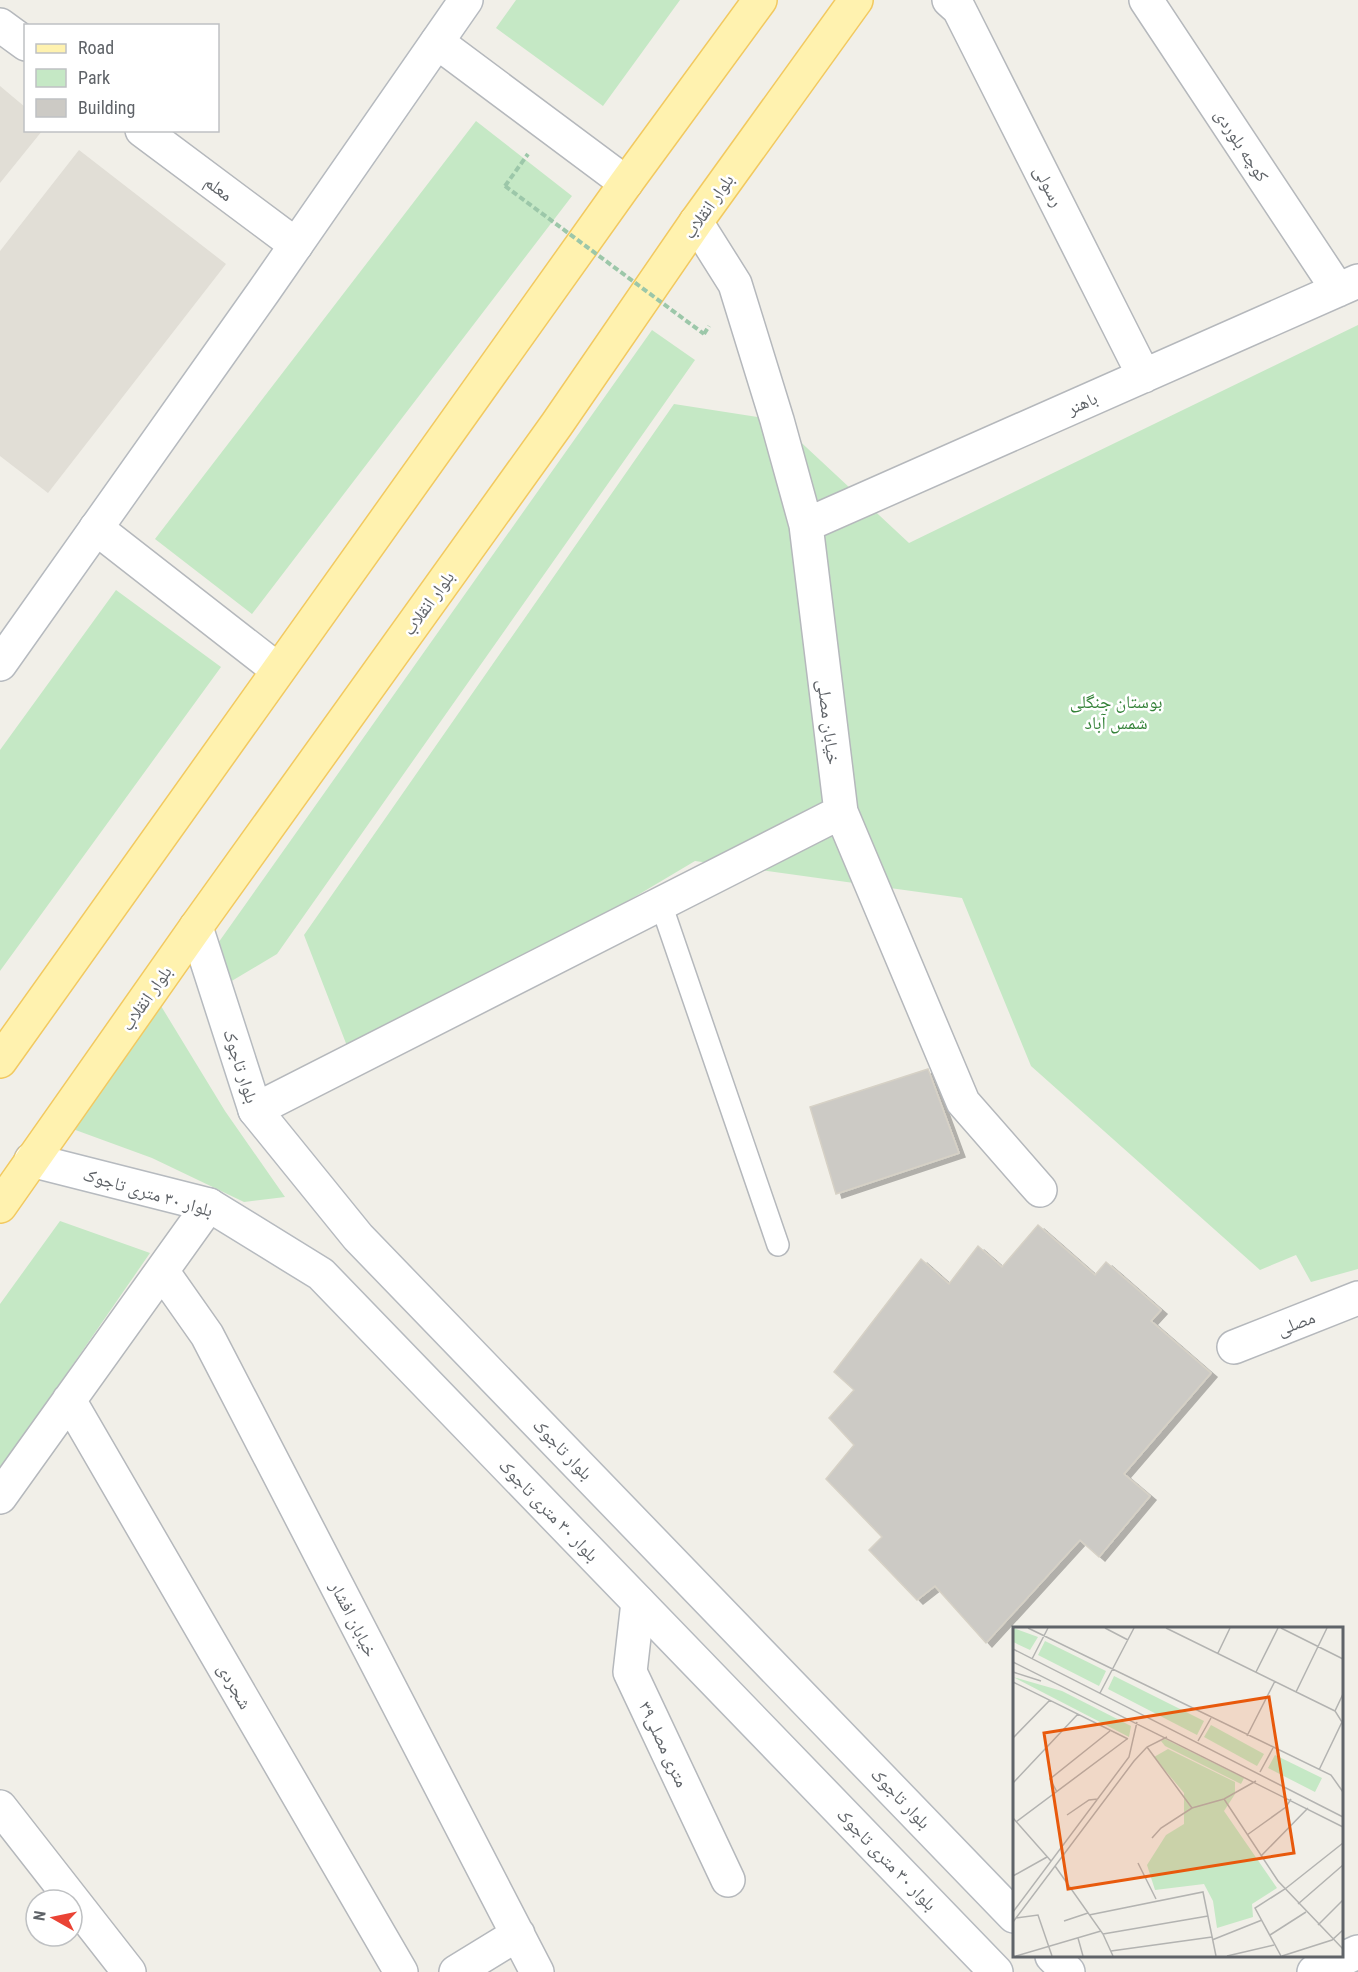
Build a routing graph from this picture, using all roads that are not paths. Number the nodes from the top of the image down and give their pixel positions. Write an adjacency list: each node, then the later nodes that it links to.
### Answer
1 (466, 0): 7 (street)
2 (760, 0): 10 (main road)
3 (856, 0): 11 (main road, بلوار انقلاب)
4 (949, 0): 14 (street, رسولی)
5 (1146, 0): 13 (street, کوچه بلوردی)
6 (0, 25): 8 (street)
7 (437, 42): 10 (street); 12 (street)
8 (24, 43)
9 (145, 132): 12 (street, معلم)
10 (626, 183): 18 (main road)
11 (696, 222): 15 (street, خیابان مصلی); 21 (main road, بلوار انقلاب)
12 (296, 245): 16 (street)
13 (1348, 286): 14 (street, باهنر)
14 (1144, 376): 15 (street, باهنر)
15 (806, 525): 19 (street, خیابان مصلی)
16 (96, 528): 17 (street); 18 (street)
17 (0, 664)
18 (278, 670): 22 (main road)
19 (841, 812): 20 (street); 25 (street, خیابان مصلی)
20 (661, 904): 23 (street); 28 (lane)
21 (196, 927): 23 (street, بلوار تاجوک); 24 (main road, بلوار انقلاب)
22 (0, 1061)
23 (255, 1110): 37 (street, بلوار تاجوک)
24 (31, 1160): 26 (street, بلوار ۳۰ متری تاجوک); 27 (main road, بلوار انقلاب)
25 (1040, 1190)
26 (209, 1205): 29 (street); 34 (street, بلوار ۳۰ متری تاجوک)
27 (0, 1206)
28 (778, 1245)
29 (162, 1271): 32 (street); 38 (street, خیابان افشار)
30 (1358, 1298): 31 (street, مصلی)
31 (1234, 1347)
32 (69, 1400): 33 (street); 42 (street, شجردی)
33 (0, 1497)
34 (638, 1602): 36 (street, ۳۹متری مصلی); 45 (street, بلوار ۳۰ متری تاجوک)
35 (0, 1806): 41 (street)
36 (728, 1880)
37 (1013, 1915)
38 (518, 1934): 43 (street); 44 (street, خیابان افشار)
39 (1358, 1952): 47 (street)
40 (1053, 1957): 46 (street)
41 (129, 1972)
42 (401, 1972)
43 (456, 1972)
44 (537, 1972)
45 (996, 1972)
46 (1068, 1972)
47 (1314, 1972)

